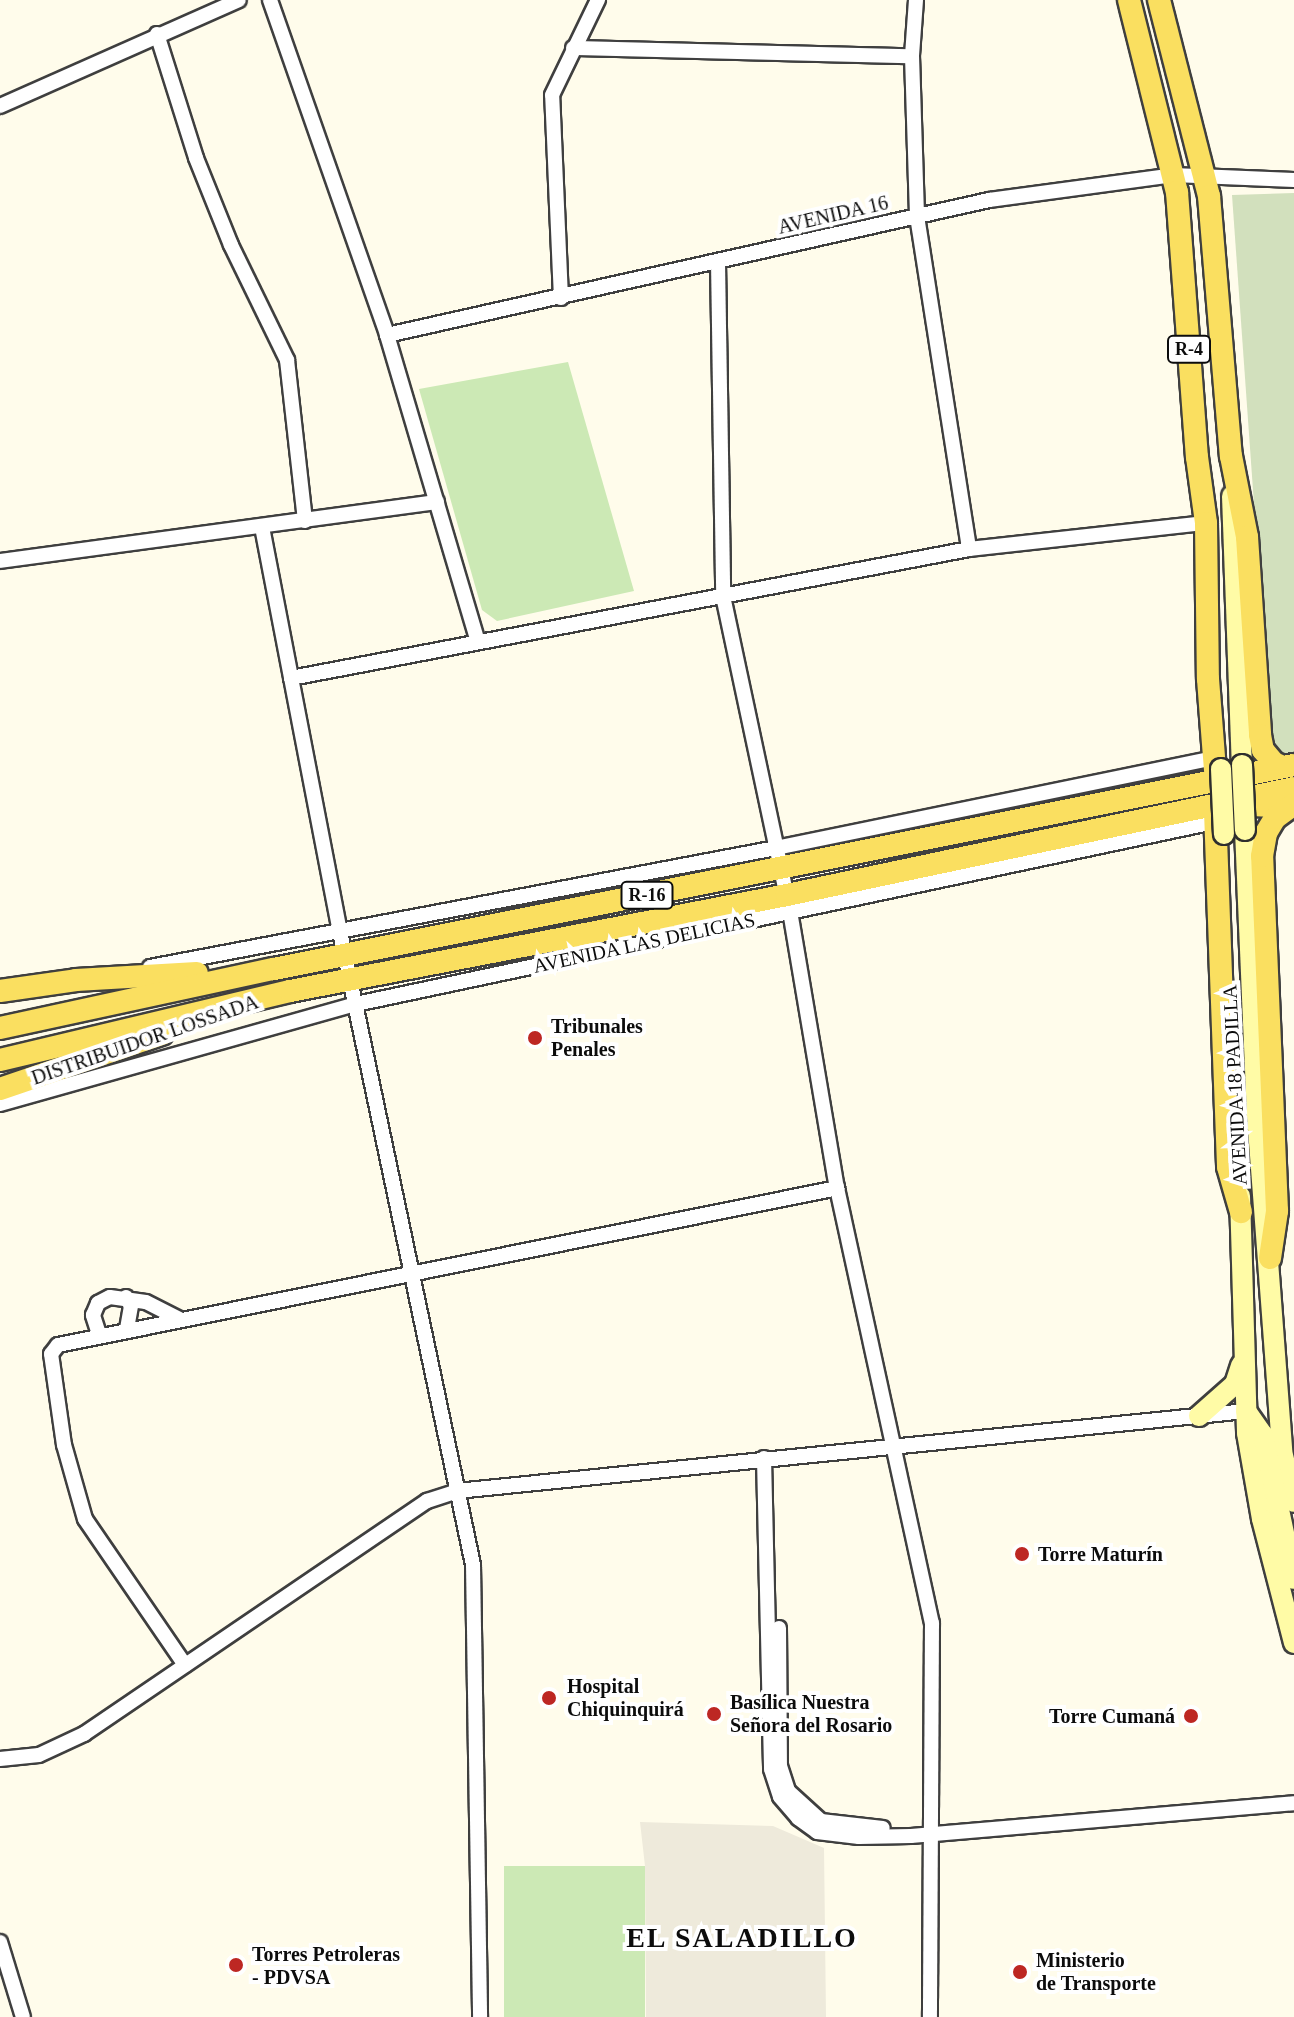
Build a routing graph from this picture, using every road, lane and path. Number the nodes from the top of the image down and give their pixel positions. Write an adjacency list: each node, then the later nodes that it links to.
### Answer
1 (239, 0): 7 (street)
2 (270, 0): 17 (street)
3 (598, 0): 8 (street)
4 (916, 0): 9 (street)
5 (1129, 0): 11 (main road, R-4)
6 (1159, 0): 12 (main road, R-4)
7 (157, 34): 10 (street); 20 (street)
8 (573, 48): 9 (street); 16 (street)
9 (912, 56): 14 (street)
10 (0, 106)
11 (1173, 175): 12 (street, AVENIDA 16); 14 (street, AVENIDA 16); 21 (main road, R-4)
12 (1204, 178): 13 (street, AVENIDA 16); 18 (main road, R-4)
13 (1294, 180)
14 (917, 216): 15 (street, AVENIDA 16); 23 (street)
15 (718, 262): 16 (street, AVENIDA 16); 26 (street)
16 (561, 298): 17 (street, AVENIDA 16)
17 (387, 335): 19 (street)
18 (1231, 456): 25 (street, AVENIDA 18 PADILLA / R-4); 30 (main road)
19 (437, 502): 20 (street); 27 (street)
20 (305, 521): 22 (street)
21 (1206, 523): 23 (street); 25 (street, AVENIDA 18 PADILLA); 29 (main road)
22 (262, 527): 24 (street); 28 (street)
23 (969, 549): 26 (street)
24 (0, 561)
25 (1225, 587): 45 (street, AVENIDA 18 PADILLA, bridge)
26 (723, 596): 27 (street); 34 (street)
27 (478, 642): 28 (street)
28 (291, 678): 36 (street)
29 (1213, 758): 31 (main road); 34 (street, R-16)
30 (1288, 766): 31 (main road, R-16)
31 (1216, 782): 34 (main road, R-16)
32 (1293, 802): 33 (main road, AVENIDA LAS DELICIAS / R-16); 51 (main road)
33 (1216, 813): 35 (main road, AVENIDA LAS DELICIAS / R-16); 50 (main road)
34 (778, 858): 35 (street); 36 (street, R-16); 37 (main road, R-16)
35 (788, 903): 39 (main road, AVENIDA LAS DELICIAS / R-16); 43 (street, AVENIDA LAS DELICIAS / R-16); 49 (street)
36 (340, 932): 37 (street); 40 (street, R-16)
37 (345, 955): 38 (main road, R-16); 39 (street)
38 (274, 969): 40 (main road, DISTRIBUIDOR LOSSADA); 44 (main road, R-16)
39 (350, 979): 42 (main road, AVENIDA LAS DELICIAS / R-16); 43 (street)
40 (76, 980): 41 (main road, DISTRIBUIDOR LOSSADA)
41 (0, 991)
42 (290, 991): 46 (main road, AVENIDA LAS DELICIAS / R-16); 47 (main road, DISTRIBUIDOR LOSSADA)
43 (356, 1004): 48 (street, AVENIDA LAS DELICIAS / R-16); 52 (street)
44 (0, 1028)
45 (1243, 1043): 50 (street, AVENIDA 18 PADILLA); 51 (street, AVENIDA 18 PADILLA)
46 (0, 1060)
47 (0, 1089)
48 (0, 1104)
49 (837, 1188): 52 (street); 60 (street)
50 (1241, 1212): 57 (street, AVENIDA 18 PADILLA)
51 (1270, 1258): 63 (street, AVENIDA 18 PADILLA)
52 (412, 1272): 54 (street); 62 (street)
53 (126, 1297): 54 (street); 55 (street); 56 (street)
54 (179, 1319): 55 (street)
55 (127, 1329): 56 (street)
56 (99, 1334): 66 (street)
57 (1244, 1358): 58 (street, AVENIDA 18 PADILLA); 59 (street)
58 (1246, 1411): 59 (street); 64 (street); 65 (street, AVENIDA 18 PADILLA)
59 (1199, 1416): 60 (street)
60 (894, 1444): 61 (street); 69 (street)
61 (764, 1458): 62 (street); 69 (street)
62 (457, 1491): 66 (street); 72 (street)
63 (1294, 1502)
64 (1294, 1579)
65 (1294, 1643)
66 (185, 1665): 67 (street)
67 (0, 1759)
68 (1294, 1803): 69 (street)
69 (931, 1833): 73 (street)
70 (0, 1942): 71 (street)
71 (23, 2017)
72 (480, 2017)
73 (930, 2017)

